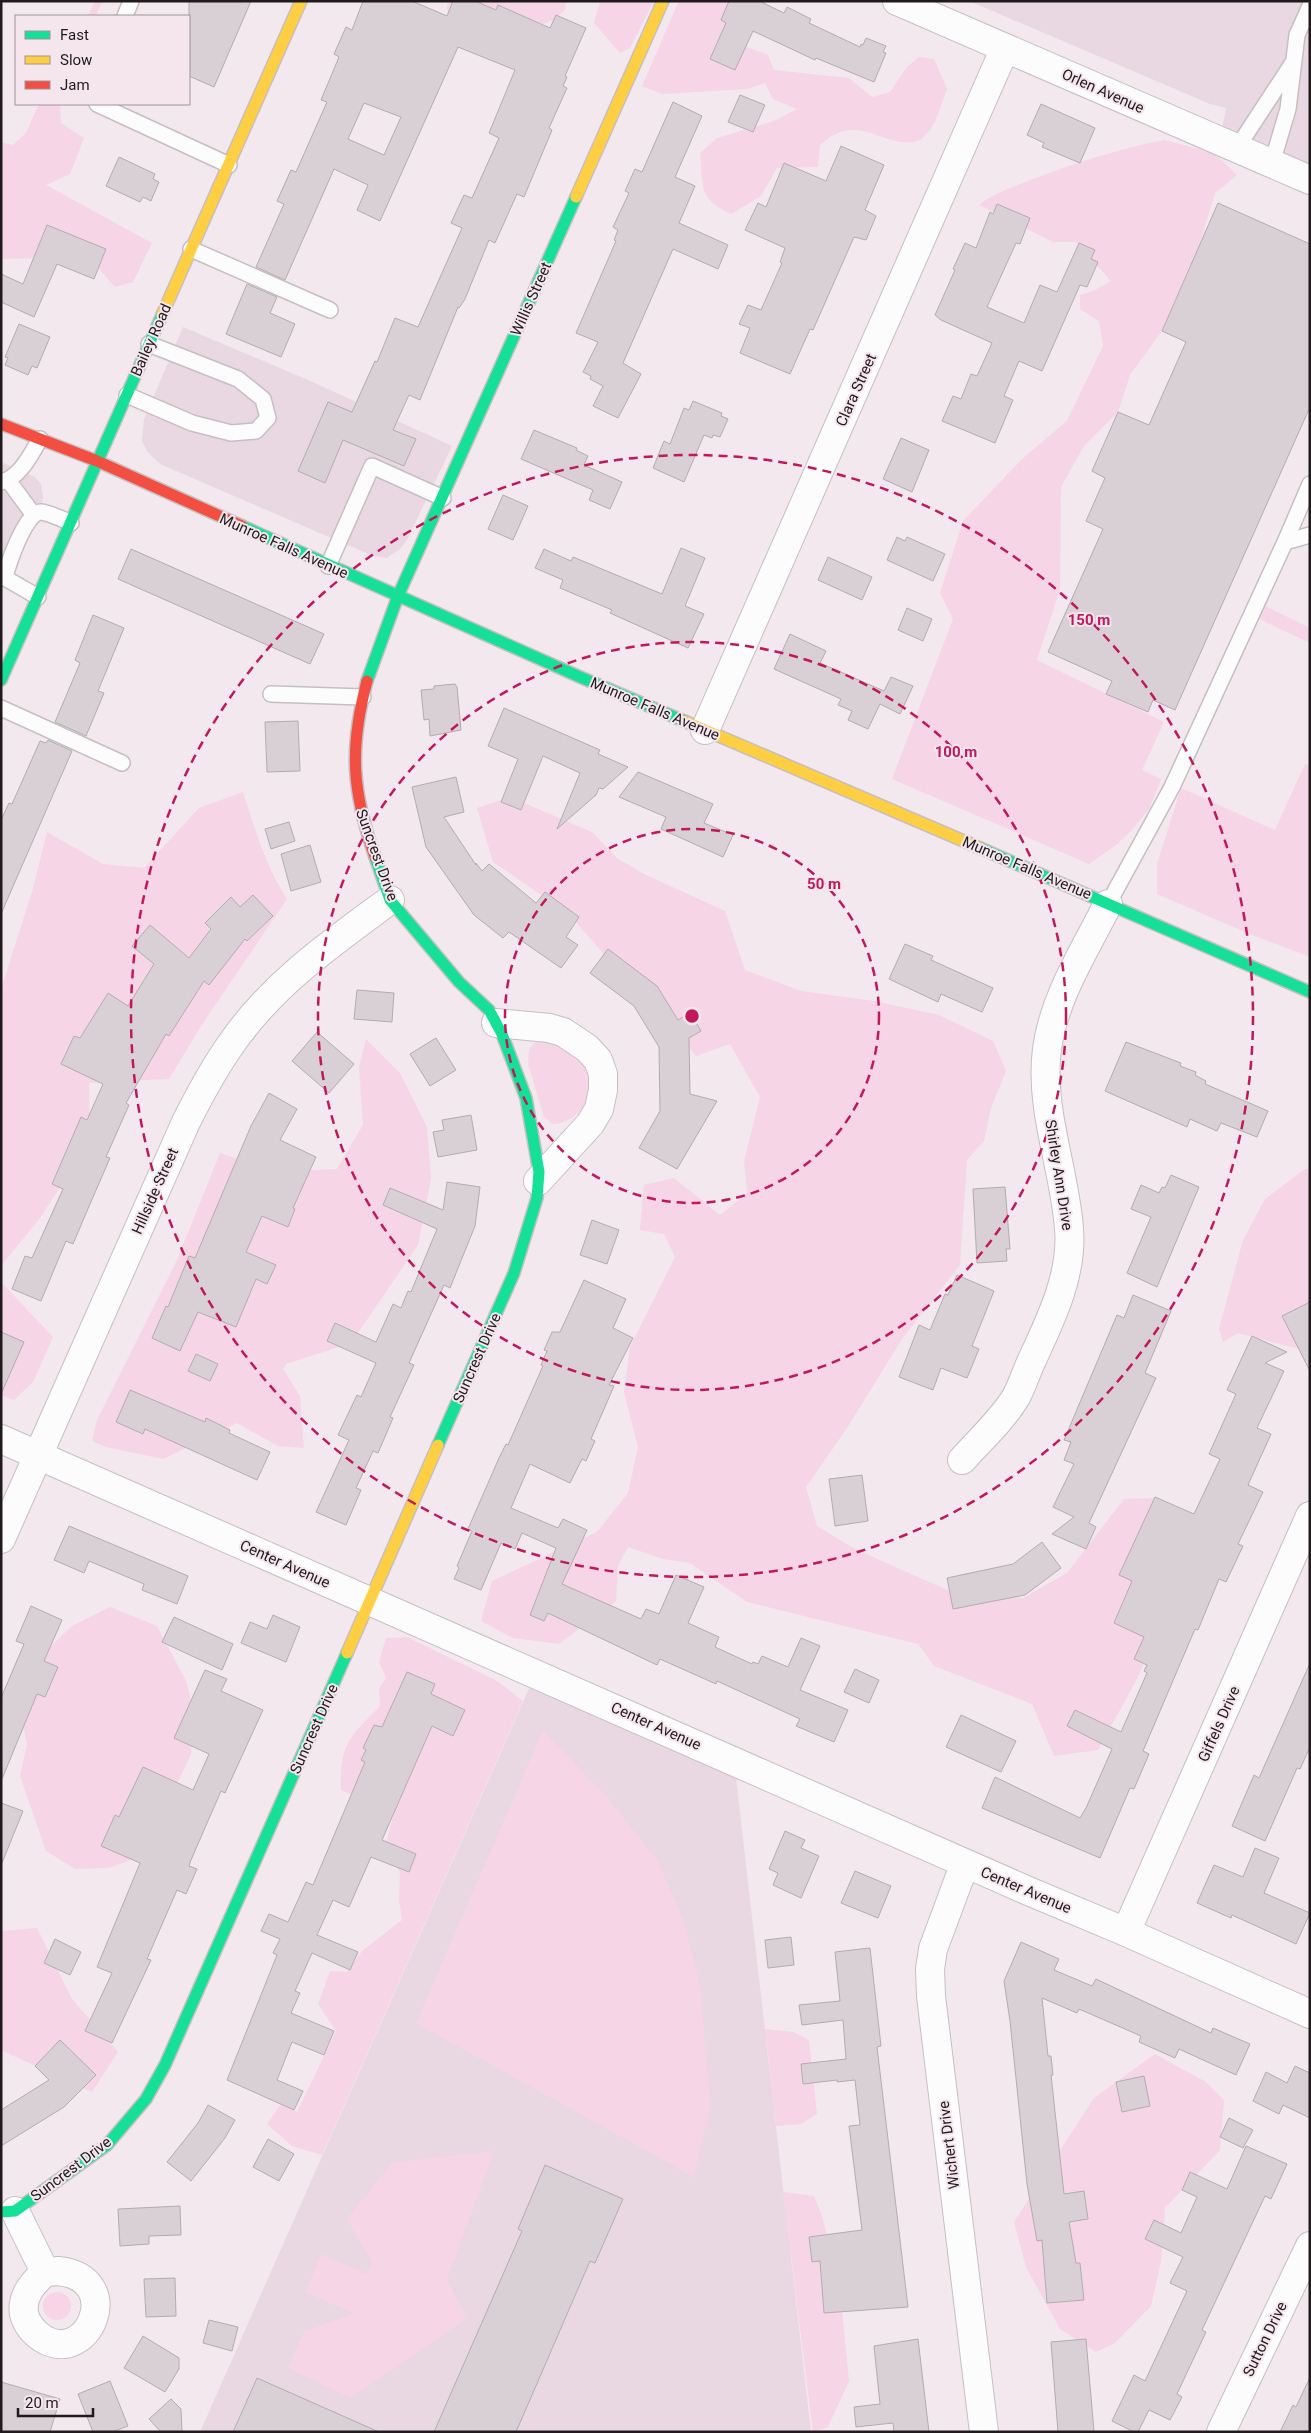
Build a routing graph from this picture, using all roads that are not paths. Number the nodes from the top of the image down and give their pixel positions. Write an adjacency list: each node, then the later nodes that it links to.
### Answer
1 (132, 1): 6 (lane)
2 (301, 1): 12 (street, Bailey Road)
3 (663, 1): 23 (street, Willis Street)
4 (897, 1): 7 (street, Orlen Avenue)
5 (1310, 6): 8 (lane)
6 (125, 15)
7 (1005, 48): 10 (street, Orlen Avenue); 35 (street, Clara Street)
8 (1294, 62): 10 (lane); 11 (lane)
9 (99, 105): 12 (lane)
10 (1237, 148): 11 (street, Orlen Avenue)
11 (1272, 163): 13 (street, Orlen Avenue)
12 (229, 164): 14 (street, Bailey Road)
13 (1310, 180)
14 (191, 249): 15 (lane); 16 (street, Bailey Road)
15 (330, 310)
16 (149, 344): 17 (street, Bailey Road); 17 (lane)
17 (127, 395): 20 (street, Bailey Road)
18 (1, 424): 19 (street, Munroe Falls Avenue)
19 (40, 439): 20 (street, Munroe Falls Avenue); 21 (lane)
20 (97, 461): 25 (street, Bailey Road); 28 (street, Munroe Falls Avenue)
21 (4, 481): 24 (lane)
22 (1310, 484): 27 (lane)
23 (443, 498): 28 (lane); 29 (street, Willis Street)
24 (33, 514): 25 (lane); 30 (lane)
25 (71, 522): 30 (street, Bailey Road)
26 (1310, 535): 27 (lane)
27 (1285, 542): 38 (lane)
28 (328, 566): 29 (street, Munroe Falls Avenue)
29 (398, 596): 33 (street, Suncrest Drive); 35 (street, Munroe Falls Avenue)
30 (38, 597): 31 (street, Bailey Road)
31 (1, 680)
32 (271, 694): 33 (lane)
33 (363, 697): 37 (street, Suncrest Drive)
34 (1, 708): 36 (lane)
35 (705, 730): 38 (street, Munroe Falls Avenue)
36 (122, 763)
37 (390, 900): 40 (street, Suncrest Drive); 43 (street, Hillside Street)
38 (1108, 904): 39 (street, Munroe Falls Avenue); 44 (street, Shirley Ann Drive)
39 (1310, 992)
40 (496, 1023): 41 (street, Suncrest Drive); 41 (street)
41 (538, 1181): 47 (street, Suncrest Drive)
42 (1, 1439): 43 (street, Center Avenue)
43 (38, 1455): 46 (street, Hillside Street); 47 (street, Center Avenue)
44 (962, 1460)
45 (1310, 1516): 49 (street, Giffels Drive)
46 (1, 1540)
47 (370, 1602): 48 (street, Center Avenue); 51 (street, Suncrest Drive)
48 (966, 1863): 49 (street, Center Avenue); 54 (street, Wichert Drive)
49 (1126, 1932): 50 (street, Center Avenue)
50 (1310, 2014)
51 (8, 2211): 53 (street)
52 (1310, 2246): 55 (street, Sutton Drive)
53 (45, 2272)
54 (984, 2432)
55 (1221, 2432)

